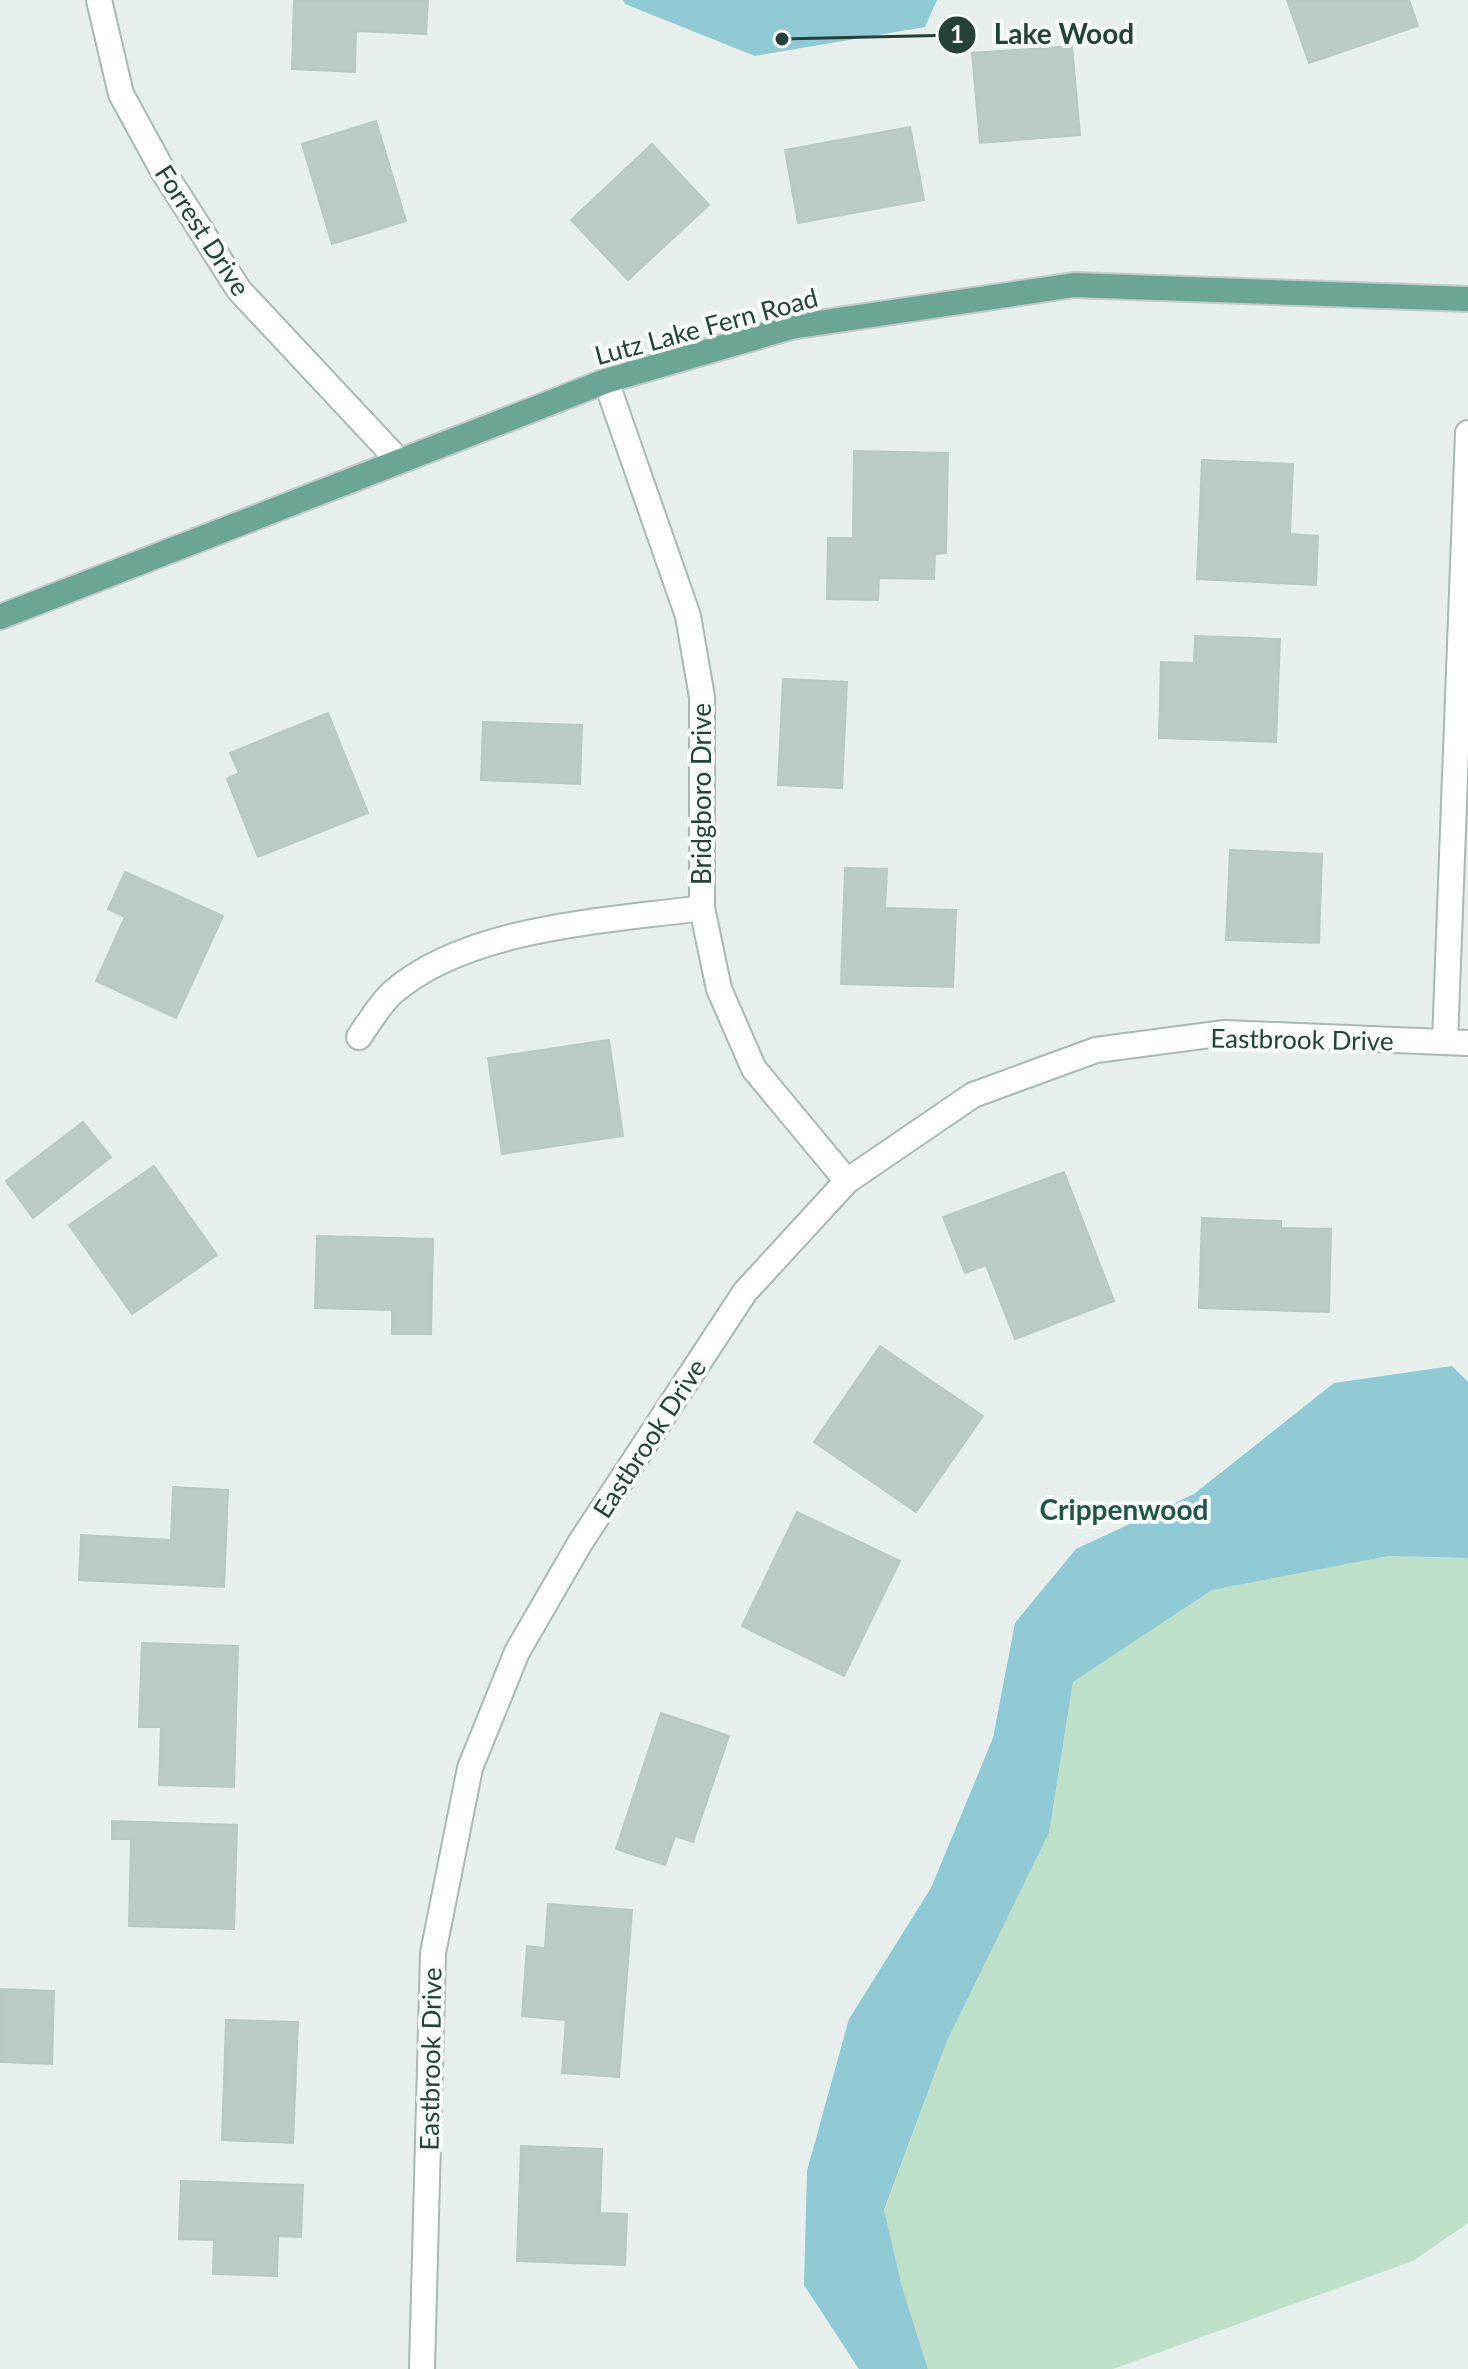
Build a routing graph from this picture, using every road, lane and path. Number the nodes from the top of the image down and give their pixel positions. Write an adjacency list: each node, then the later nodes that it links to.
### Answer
1 (99, 0): 5 (street, Forrest Drive)
2 (1468, 299): 3 (main road, Lutz Lake Fern Road)
3 (606, 381): 5 (main road, Lutz Lake Fern Road); 7 (street, Bridgboro Drive)
4 (1468, 433): 9 (street)
5 (399, 461): 6 (main road, Lutz Lake Fern Road)
6 (0, 617)
7 (702, 908): 8 (street); 10 (street, Bridgboro Drive)
8 (359, 1037)
9 (1457, 1043): 10 (street, Eastbrook Drive)
10 (847, 1181): 11 (street, Eastbrook Drive)
11 (422, 2369)

